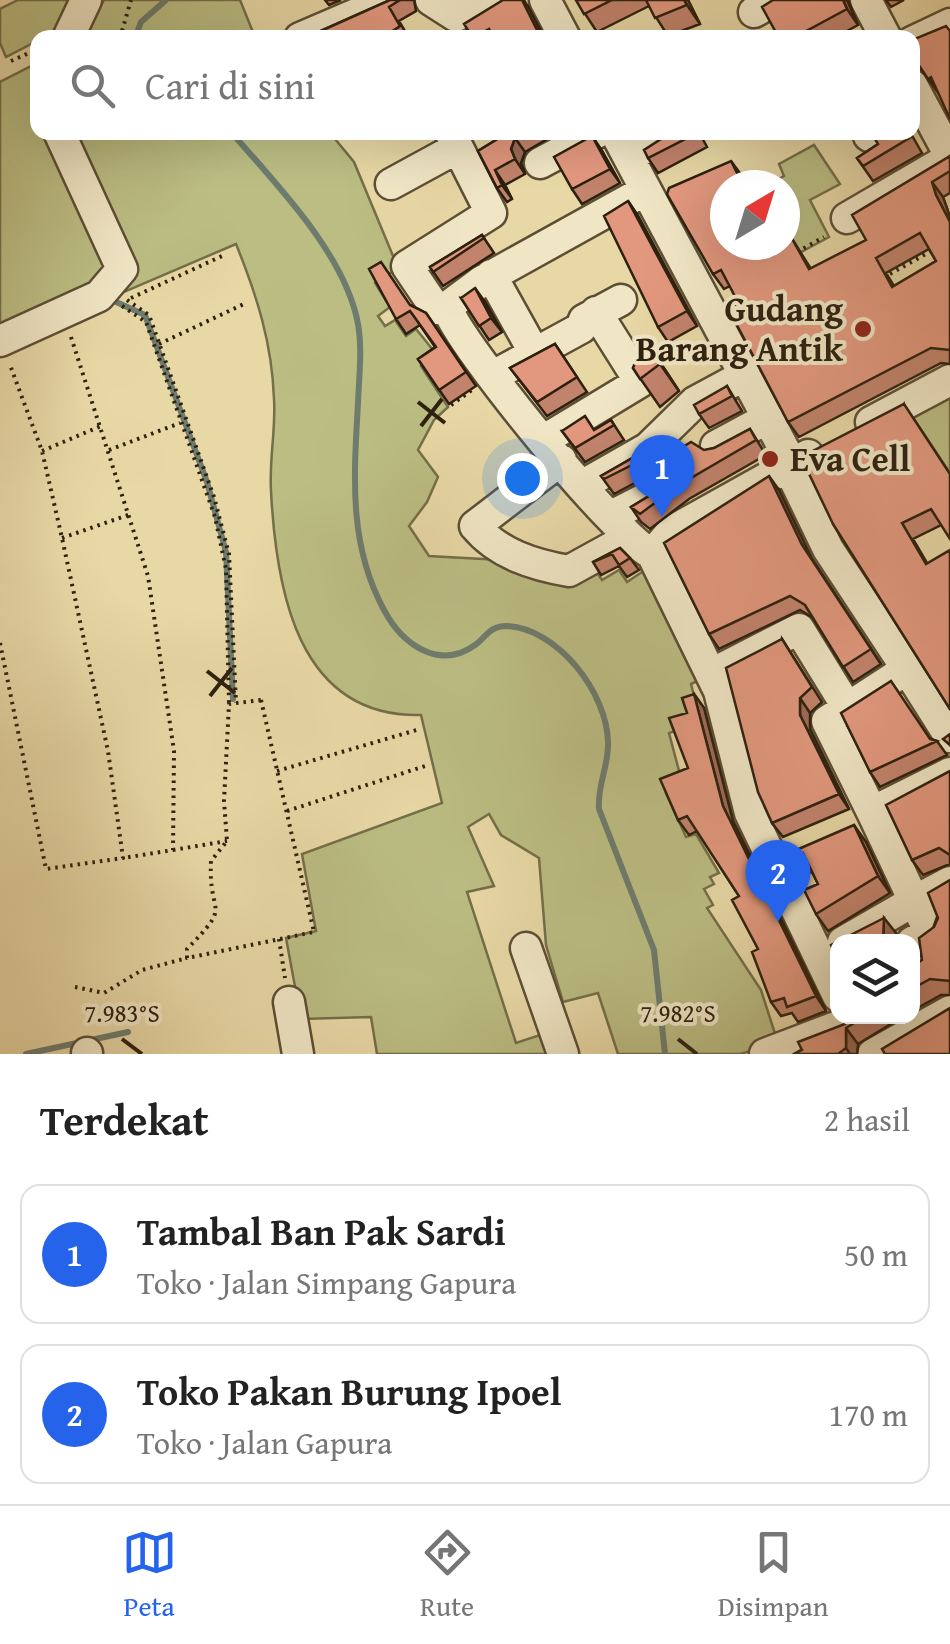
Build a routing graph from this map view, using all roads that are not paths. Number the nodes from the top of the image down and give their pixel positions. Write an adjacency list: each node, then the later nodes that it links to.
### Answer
1 (86, 0): 8 (street)
2 (431, 0): 3 (street)
3 (486, 0)
4 (866, 0): 11 (street)
5 (549, 1): 10 (street)
6 (378, 16): 9 (street)
7 (950, 24): 12 (street)
8 (72, 30)
9 (331, 30)
10 (560, 30)
11 (882, 30)
12 (920, 38)
13 (920, 106): 18 (street)
14 (63, 140): 25 (street)
15 (453, 140): 20 (street); 24 (street)
16 (583, 140): 19 (street)
17 (622, 145): 21 (street)
18 (950, 157): 22 (street)
19 (540, 163)
20 (391, 184)
21 (646, 190): 23 (street); 28 (street)
22 (836, 228)
23 (492, 276): 24 (street); 26 (street)
24 (447, 307): 27 (street)
25 (5, 352)
26 (535, 354): 27 (street); 32 (street)
27 (493, 376): 32 (street)
28 (745, 376): 30 (street); 34 (street)
29 (950, 380): 33 (street)
30 (768, 418): 31 (street); 33 (street)
31 (716, 446)
32 (552, 450): 34 (street); 36 (street)
33 (790, 465): 36 (street); 37 (street)
34 (584, 485): 36 (street)
35 (656, 492): 36 (street)
36 (631, 536): 38 (street)
37 (908, 668): 39 (street); 40 (street)
38 (712, 673): 40 (street); 46 (street)
39 (938, 692): 41 (street)
40 (847, 707): 43 (street)
41 (950, 738)
42 (950, 774): 43 (street)
43 (874, 815): 44 (street); 48 (street)
44 (841, 833)
45 (807, 848): 46 (street)
46 (773, 862): 51 (street)
47 (950, 882): 48 (street)
48 (914, 901): 49 (street); 50 (street)
49 (856, 934)
50 (920, 938)
51 (830, 943)
52 (526, 948): 58 (street)
53 (290, 1002): 57 (street)
54 (950, 1011): 61 (street)
55 (830, 1019): 59 (street)
56 (849, 1024): 60 (street)
57 (298, 1054)
58 (563, 1054)
59 (765, 1054)
60 (862, 1054)
61 (874, 1054)

